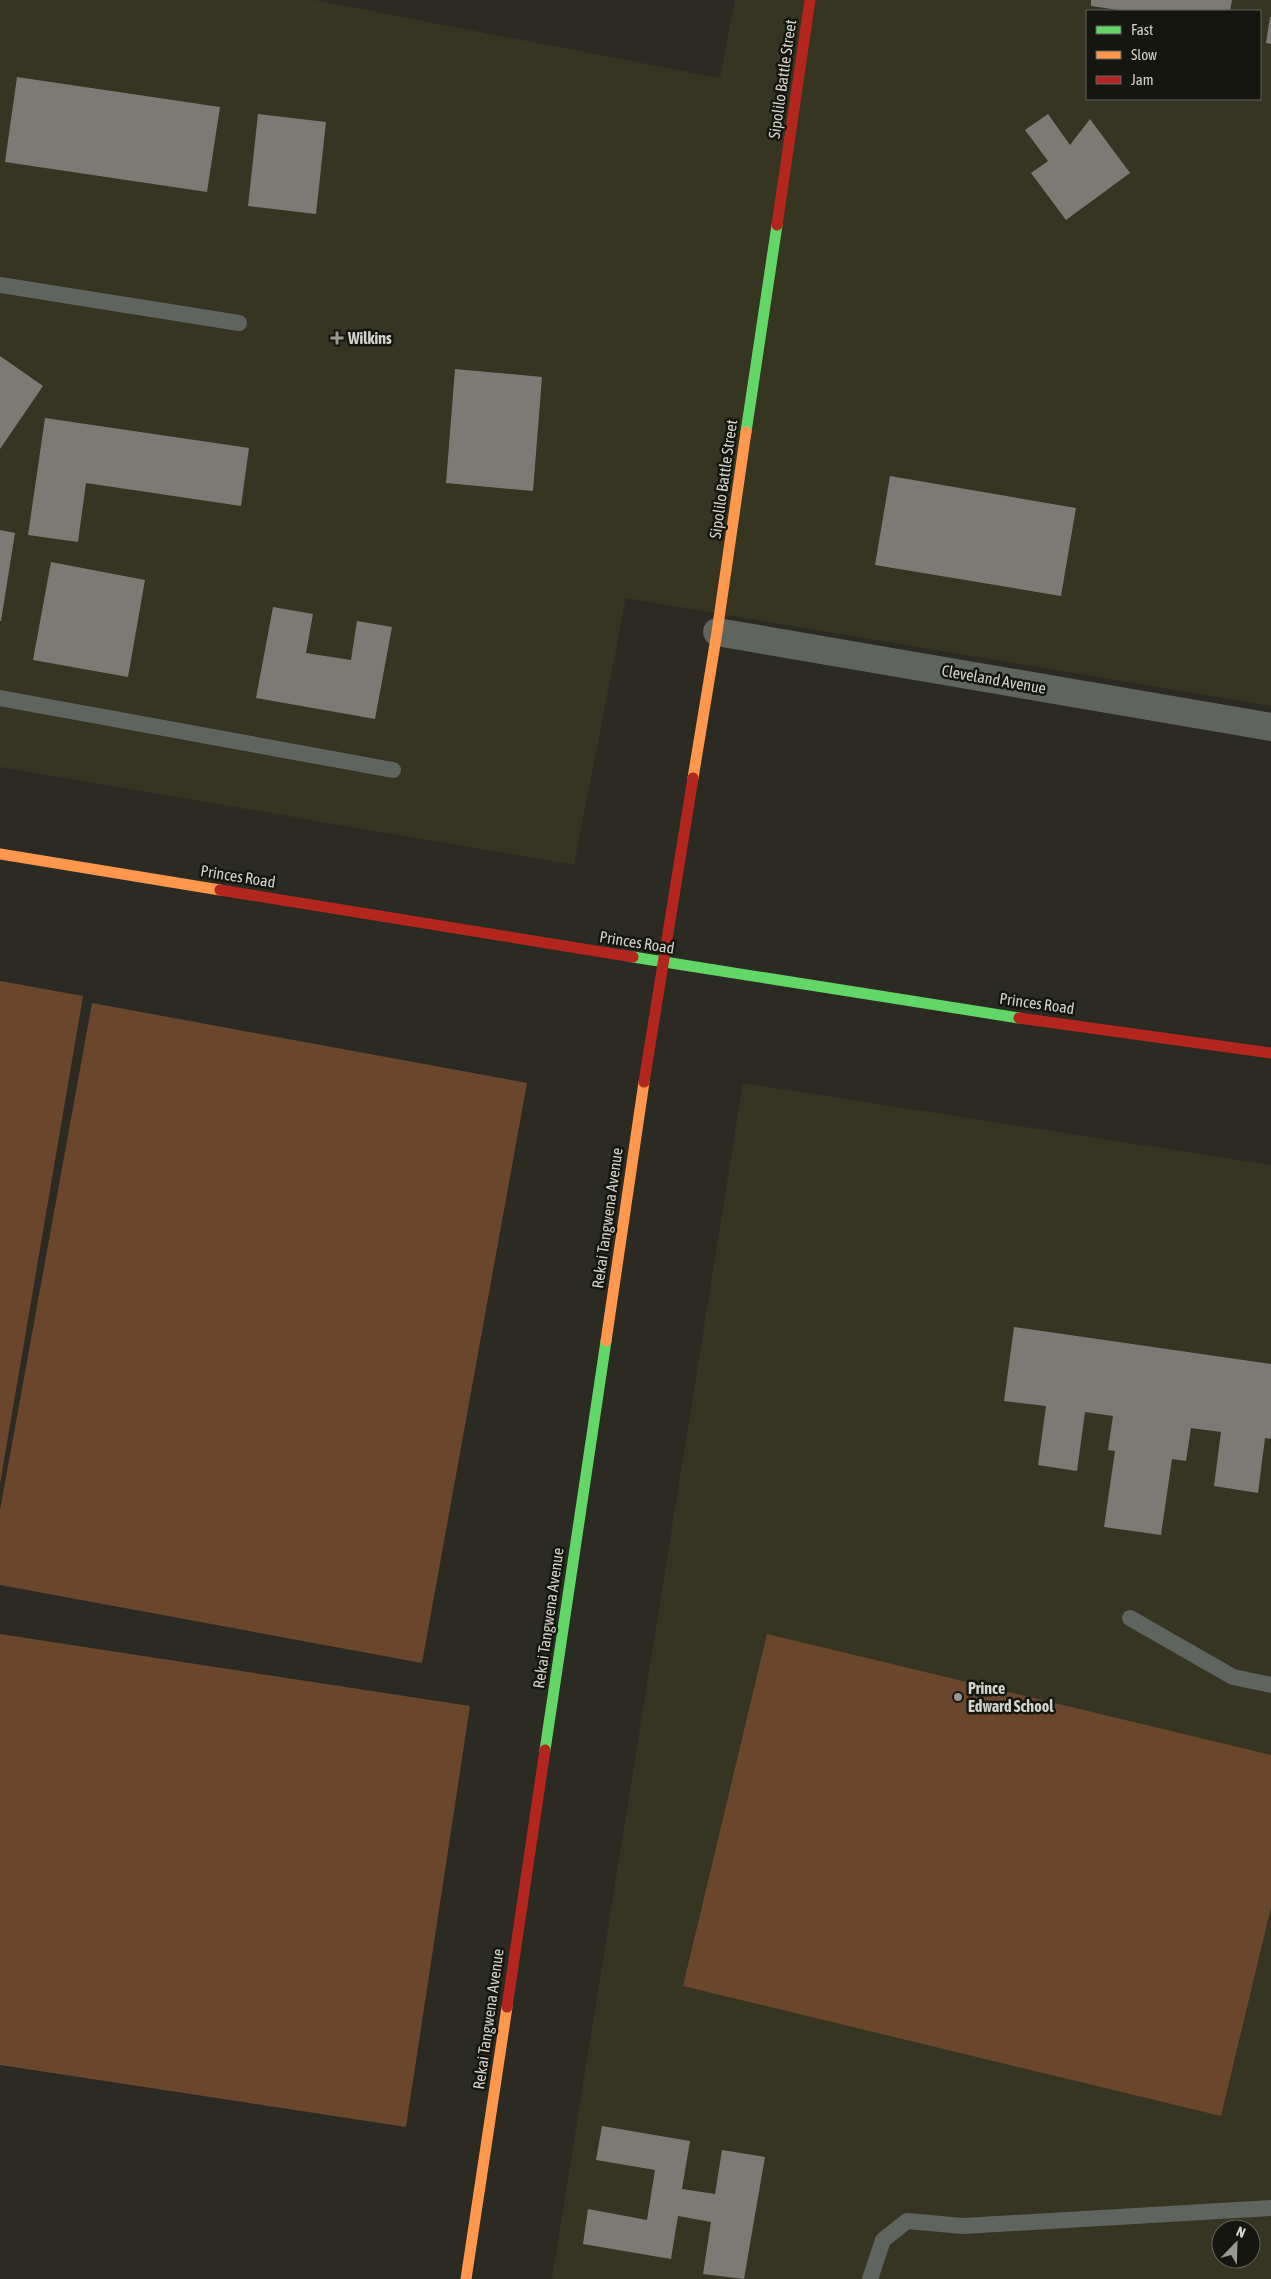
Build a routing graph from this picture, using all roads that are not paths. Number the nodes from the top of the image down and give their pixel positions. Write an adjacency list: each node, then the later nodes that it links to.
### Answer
1 (810, 0): 4 (main road, Sipolilo Battle Street)
2 (0, 285): 3 (lane)
3 (239, 324)
4 (717, 632): 6 (street, Cleveland Avenue); 9 (main road, Sipolilo Battle Street)
5 (0, 698): 7 (lane)
6 (1271, 727)
7 (393, 770)
8 (0, 854): 9 (main road, Princes Road)
9 (662, 962): 10 (main road, Princes Road); 14 (main road, Rekai Tangwena Avenue)
10 (1271, 1053)
11 (1130, 1618): 12 (lane)
12 (1271, 1685)
13 (1271, 2208): 15 (lane)
14 (466, 2279)
15 (870, 2279)

